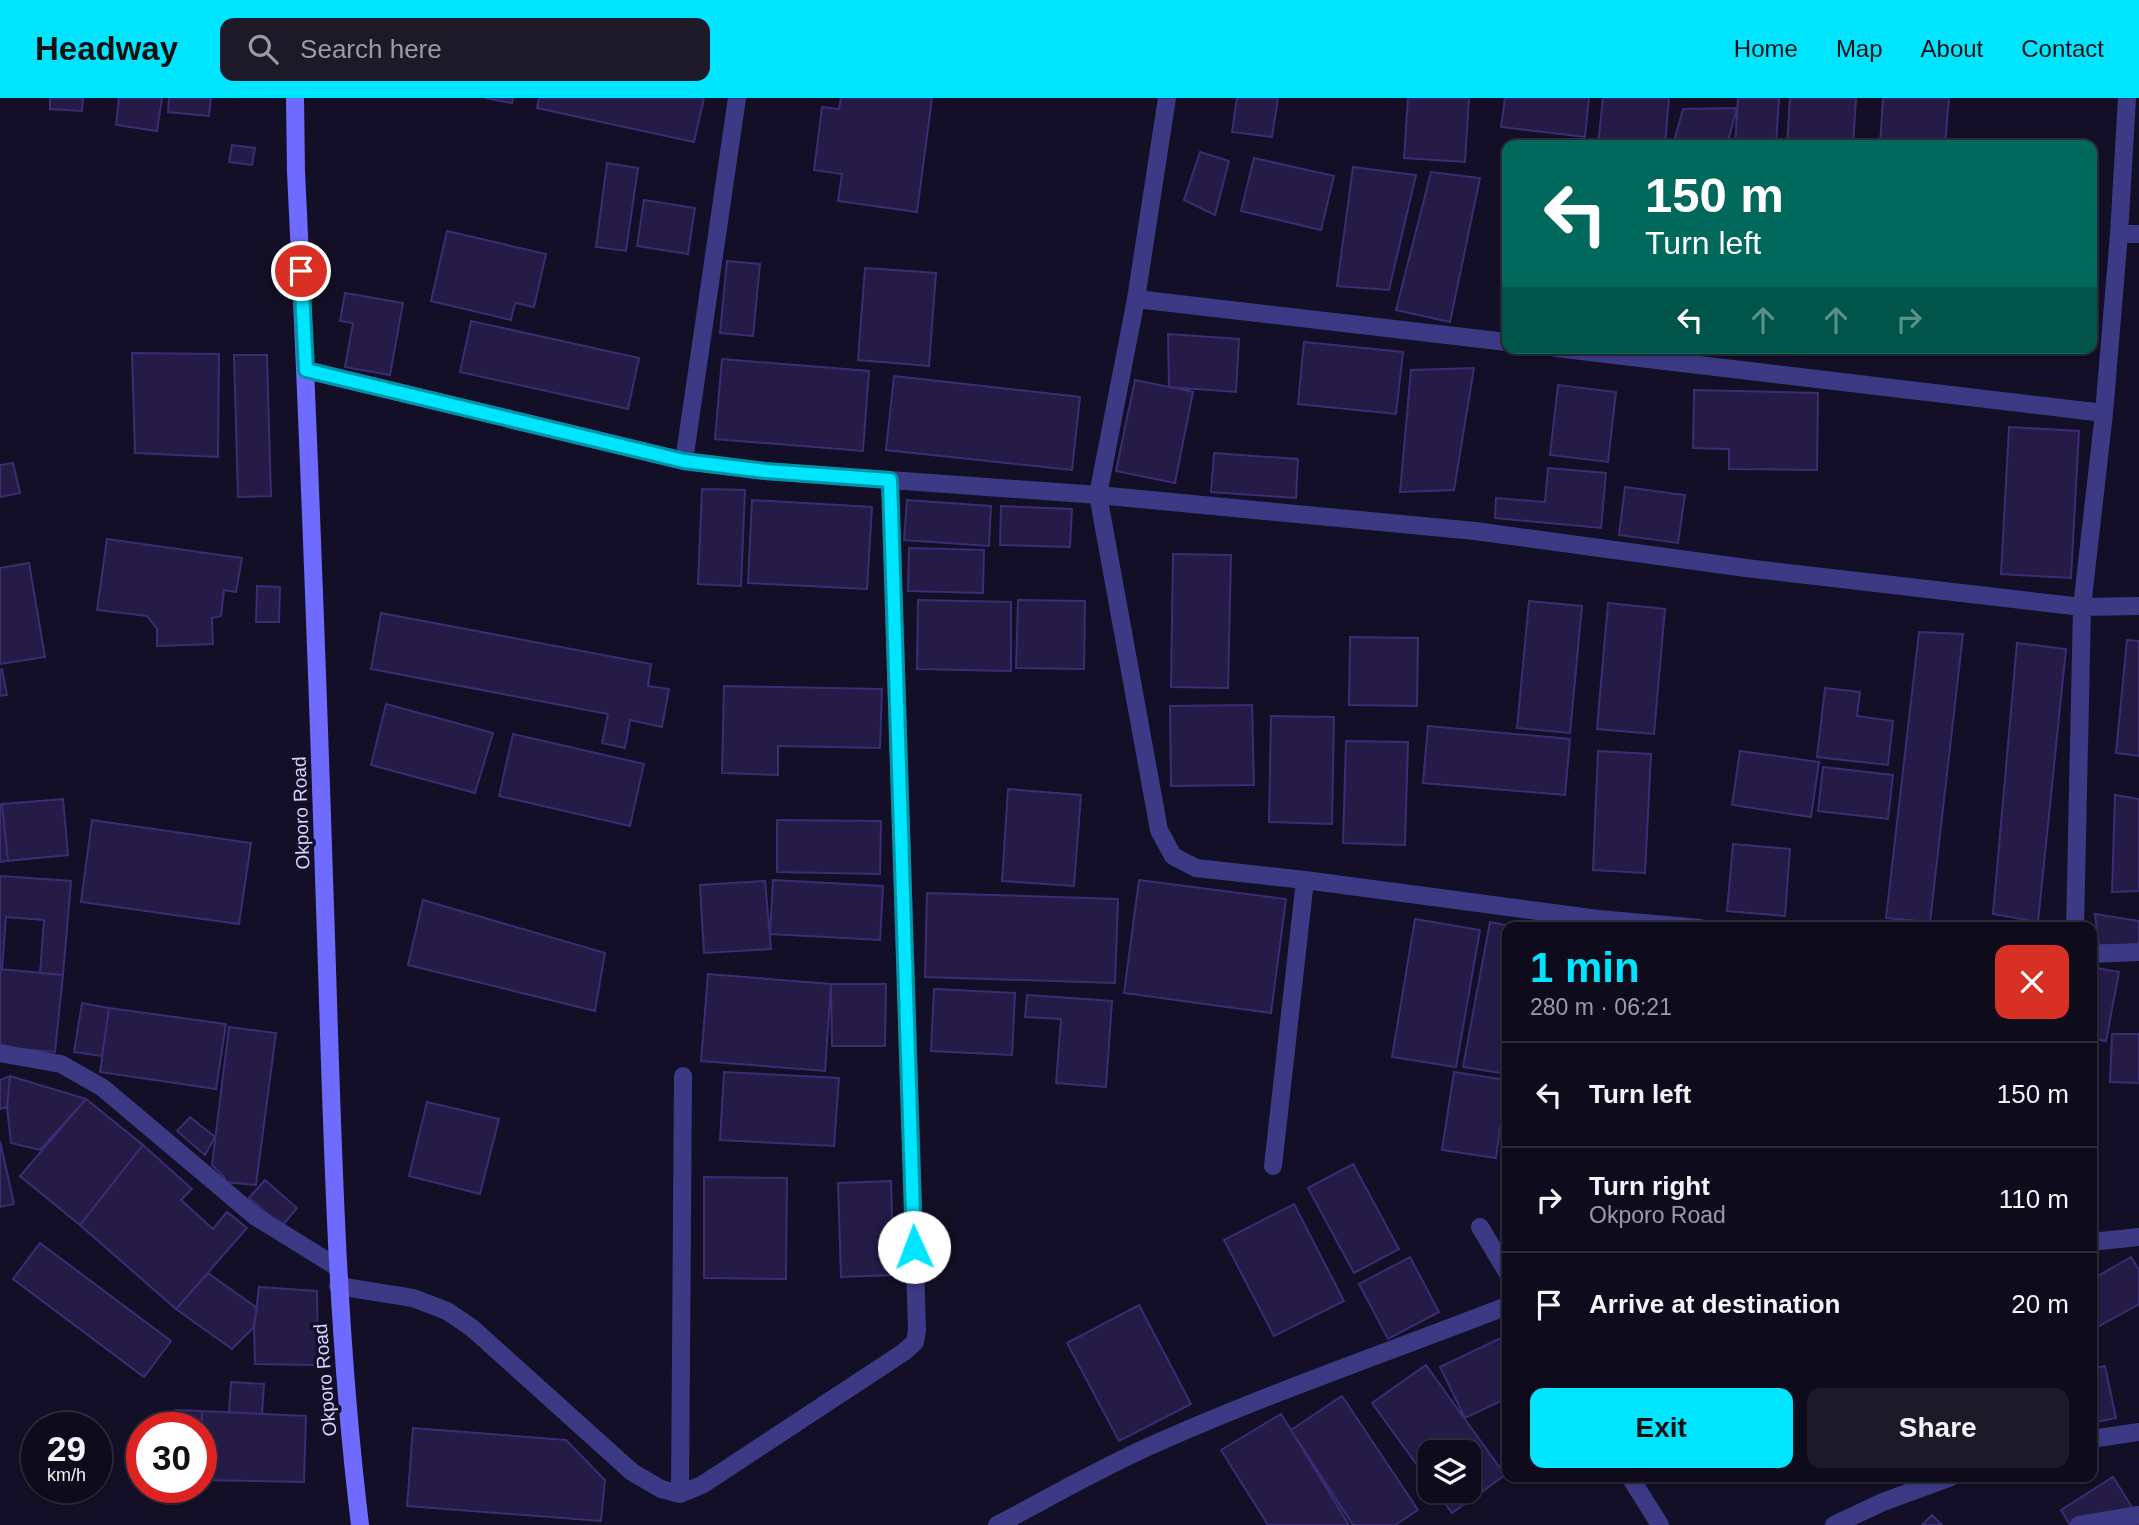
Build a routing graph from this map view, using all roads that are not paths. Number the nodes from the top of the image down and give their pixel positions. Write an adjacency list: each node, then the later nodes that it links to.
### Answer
1 (295, 98): 10 (main road, Okporo Road)
2 (737, 98): 12 (street)
3 (1167, 98): 7 (street)
4 (2127, 98): 5 (street)
5 (2119, 234): 6 (street); 11 (street)
6 (2139, 234)
7 (1136, 299): 8 (street); 14 (street)
8 (1502, 341)
9 (1607, 354): 11 (street)
10 (306, 370): 12 (street); 29 (main road, Okporo Road)
11 (2104, 413): 16 (street)
12 (684, 461): 13 (street)
13 (890, 480): 14 (street); 36 (street)
14 (1098, 495): 16 (street); 17 (street)
15 (2139, 606): 16 (street)
16 (2082, 607): 19 (street)
17 (1305, 880): 18 (street); 24 (street)
18 (1632, 922)
19 (2075, 922)
20 (2139, 952): 21 (street)
21 (2097, 954)
22 (0, 1054): 29 (street)
23 (683, 1076): 36 (street)
24 (1273, 1166)
25 (1480, 1227): 28 (street)
26 (2139, 1237): 27 (street)
27 (2097, 1241)
28 (1502, 1264)
29 (337, 1267): 30 (main road, Okporo Road)
30 (338, 1286): 36 (street); 38 (main road, Okporo Road)
31 (1502, 1308): 39 (street)
32 (2139, 1432): 33 (street)
33 (2097, 1438)
34 (1633, 1482): 40 (street)
35 (1937, 1482): 41 (street)
36 (680, 1494)
37 (2139, 1515): 42 (street)
38 (360, 1525)
39 (997, 1525)
40 (1660, 1525)
41 (1834, 1525)
42 (2079, 1525)

